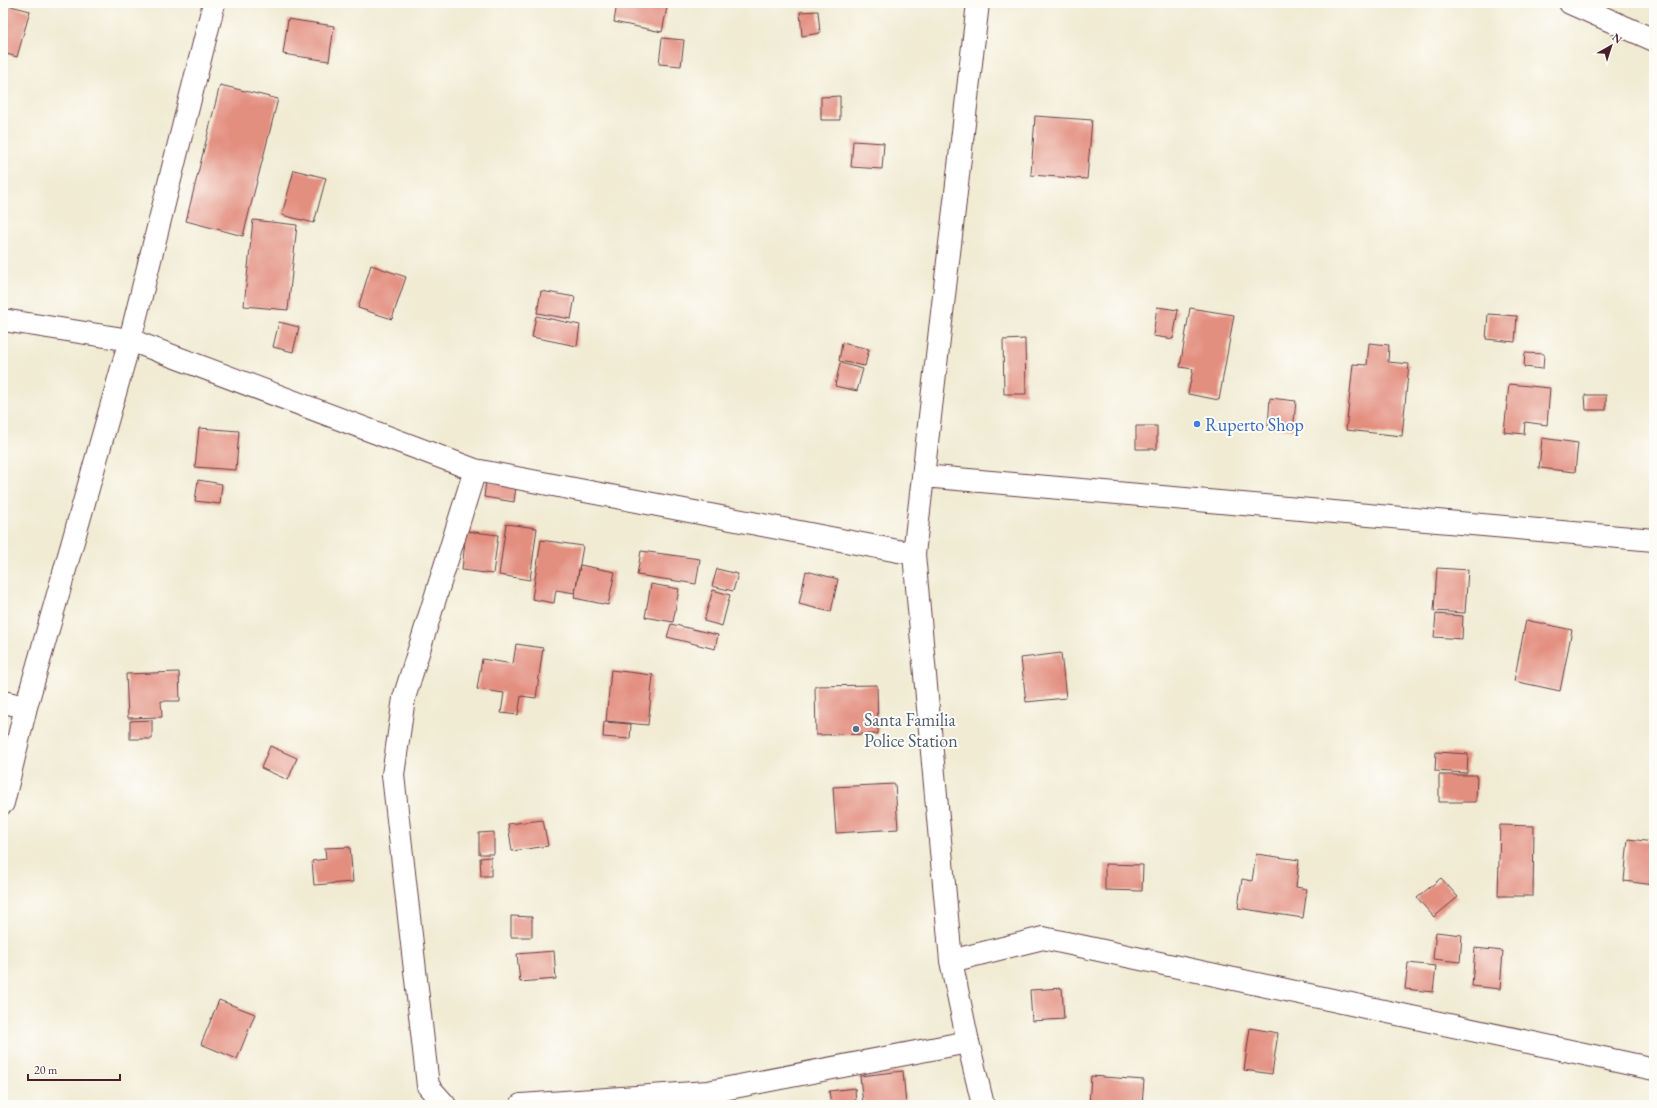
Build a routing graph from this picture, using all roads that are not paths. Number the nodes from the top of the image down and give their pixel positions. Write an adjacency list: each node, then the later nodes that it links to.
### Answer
1 (214, 3): 6 (street)
2 (978, 3): 8 (street)
3 (1570, 3): 4 (street)
4 (1654, 40)
5 (3, 320): 6 (street)
6 (130, 340): 7 (street); 12 (street)
7 (475, 470): 10 (street); 17 (street)
8 (923, 476): 9 (street); 10 (street)
9 (1654, 540)
10 (914, 554): 14 (street)
11 (3, 702): 12 (street)
12 (26, 707): 13 (street)
13 (3, 803)
14 (951, 961): 15 (street); 16 (street)
15 (968, 1042): 18 (street); 19 (street)
16 (1654, 1069)
17 (445, 1105)
18 (521, 1105)
19 (983, 1105)

